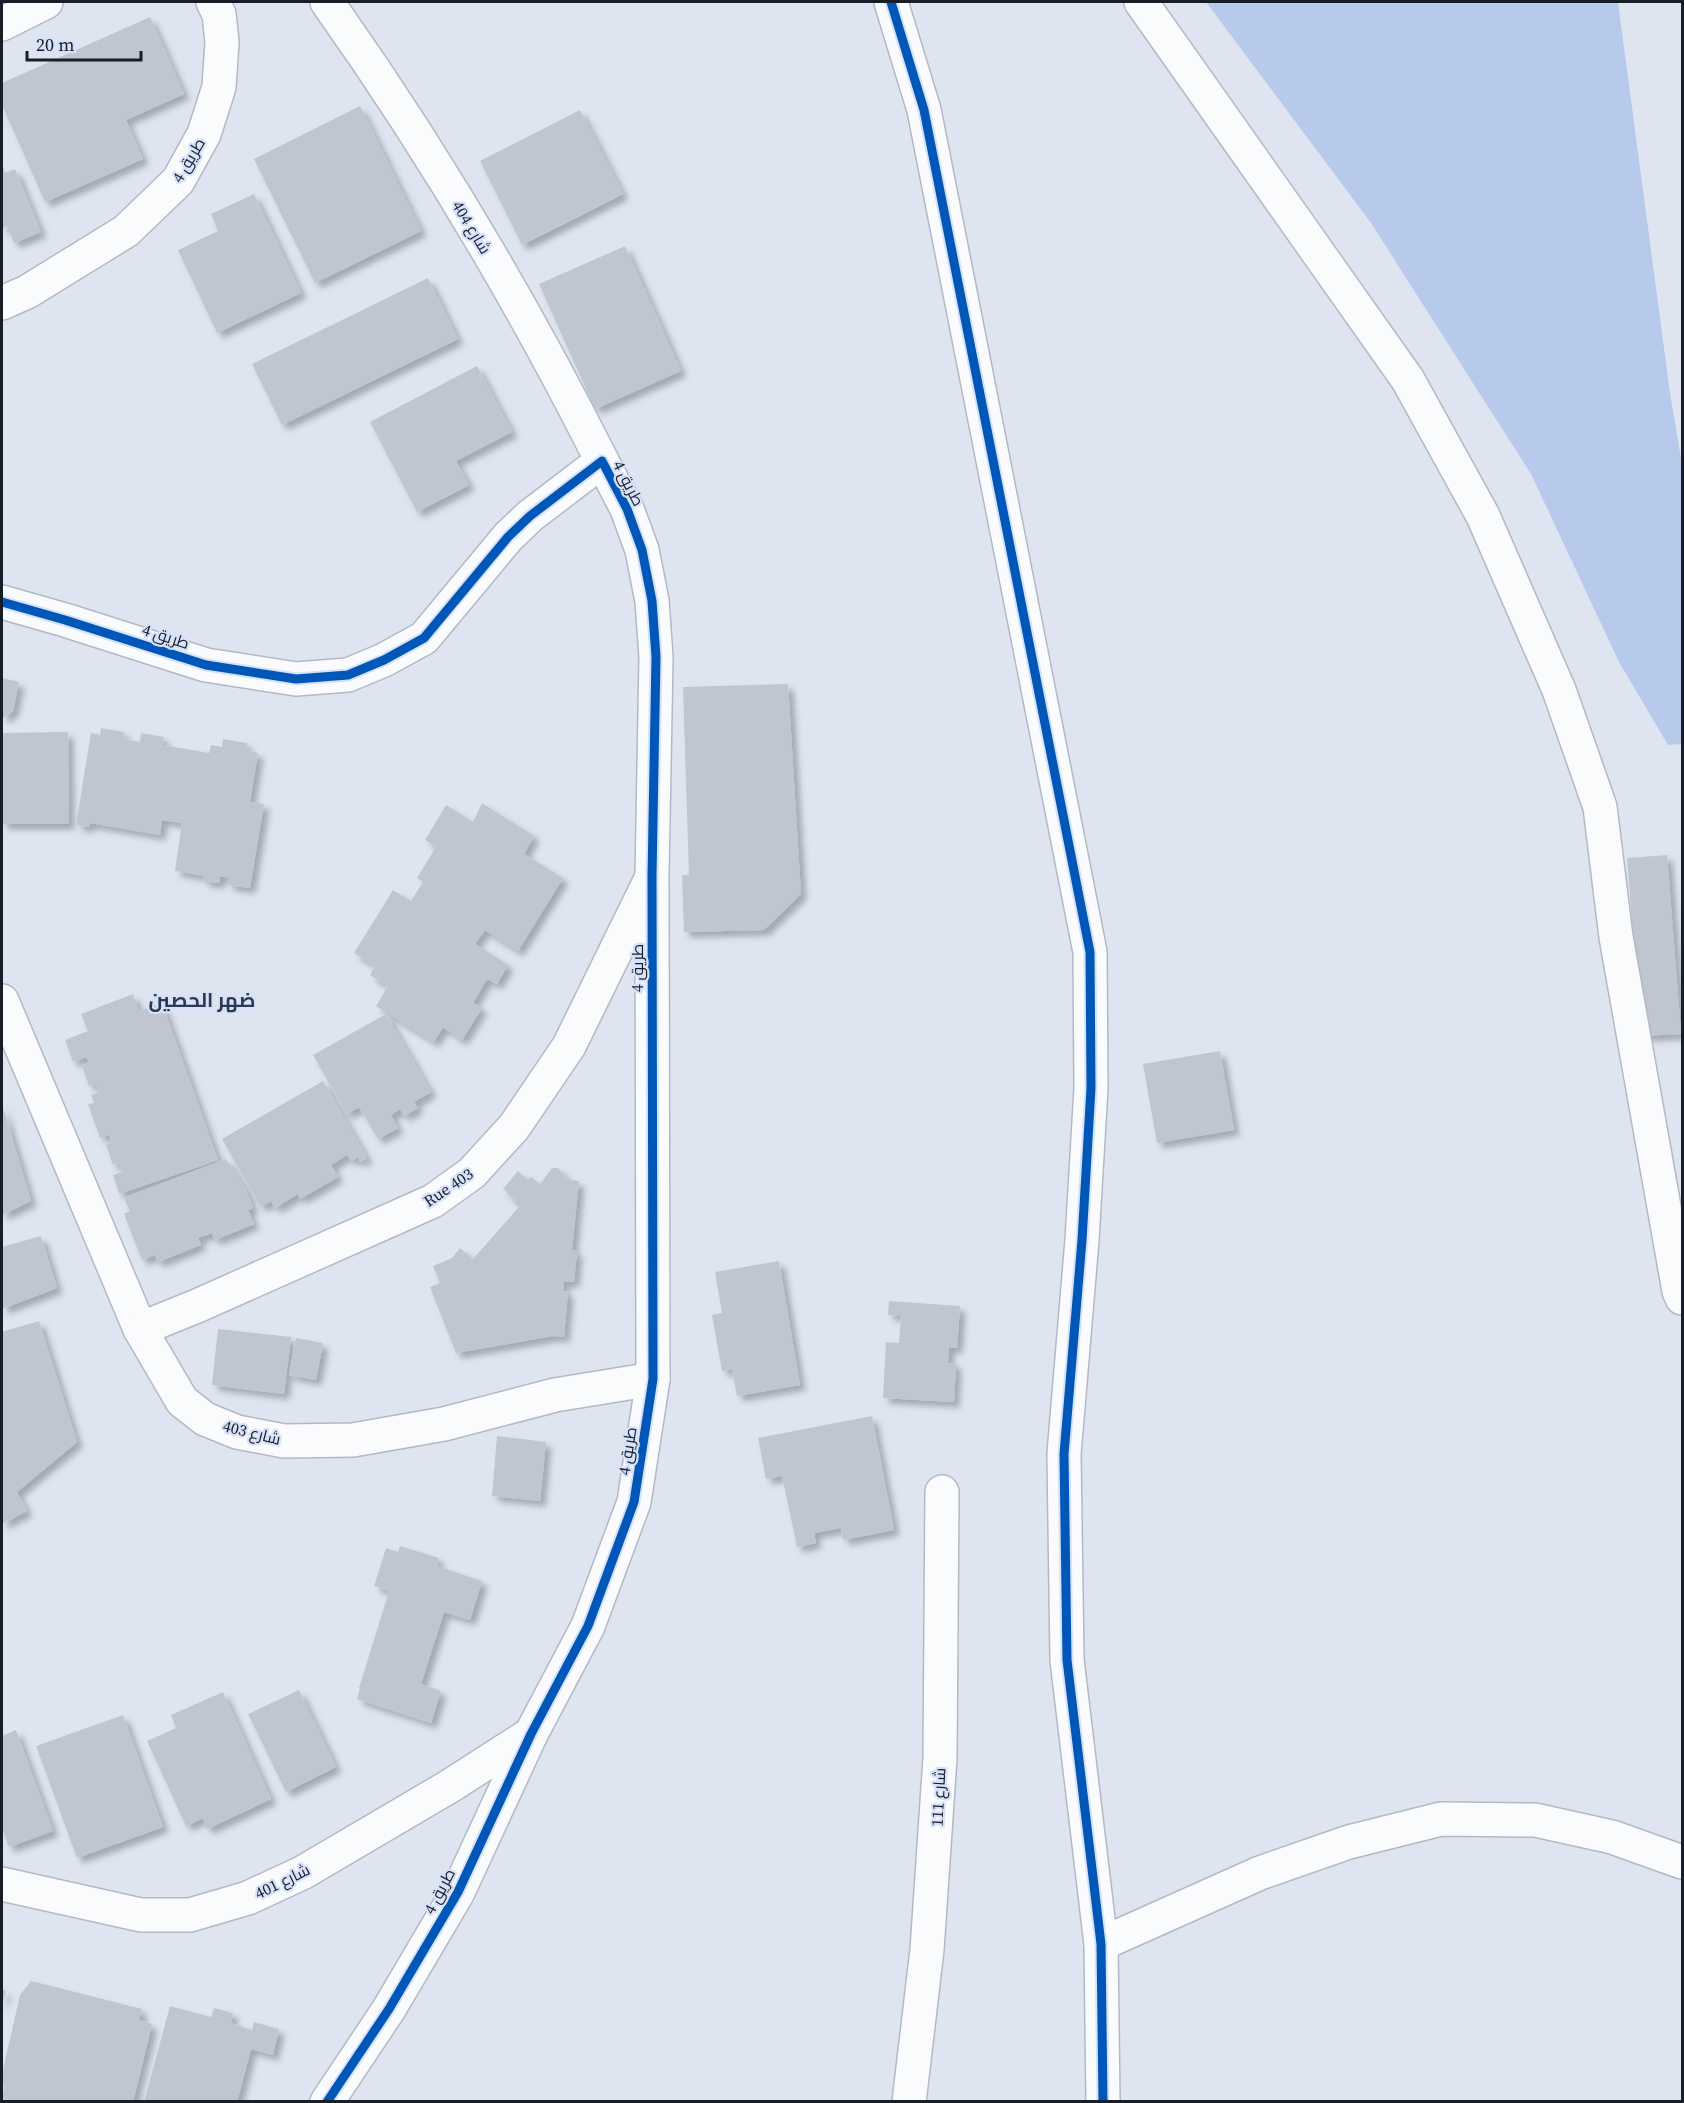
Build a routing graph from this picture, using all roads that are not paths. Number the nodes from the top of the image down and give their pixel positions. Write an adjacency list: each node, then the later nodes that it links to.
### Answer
1 (46, 2): 6 (street)
2 (213, 2): 7 (street, طريق 4)
3 (327, 2): 8 (street, شارع 404)
4 (891, 2): 19 (street)
5 (1141, 2): 12 (street)
6 (2, 24)
7 (2, 303)
8 (602, 461): 9 (street, طريق 4); 10 (street, طريق 4)
9 (2, 602)
10 (652, 876): 13 (street, Rue 403); 14 (street, طريق 4)
11 (2, 1001): 13 (street, شارع 403)
12 (1683, 1298)
13 (140, 1329): 14 (street, شارع 403)
14 (653, 1379): 16 (street, طريق 4)
15 (942, 1492): 21 (street, شارع 111)
16 (531, 1734): 18 (street, شارع 401); 20 (street, طريق 4)
17 (1683, 1862): 19 (street)
18 (2, 1884)
19 (1101, 1944): 22 (street)
20 (327, 2102)
21 (909, 2102)
22 (1103, 2102)

